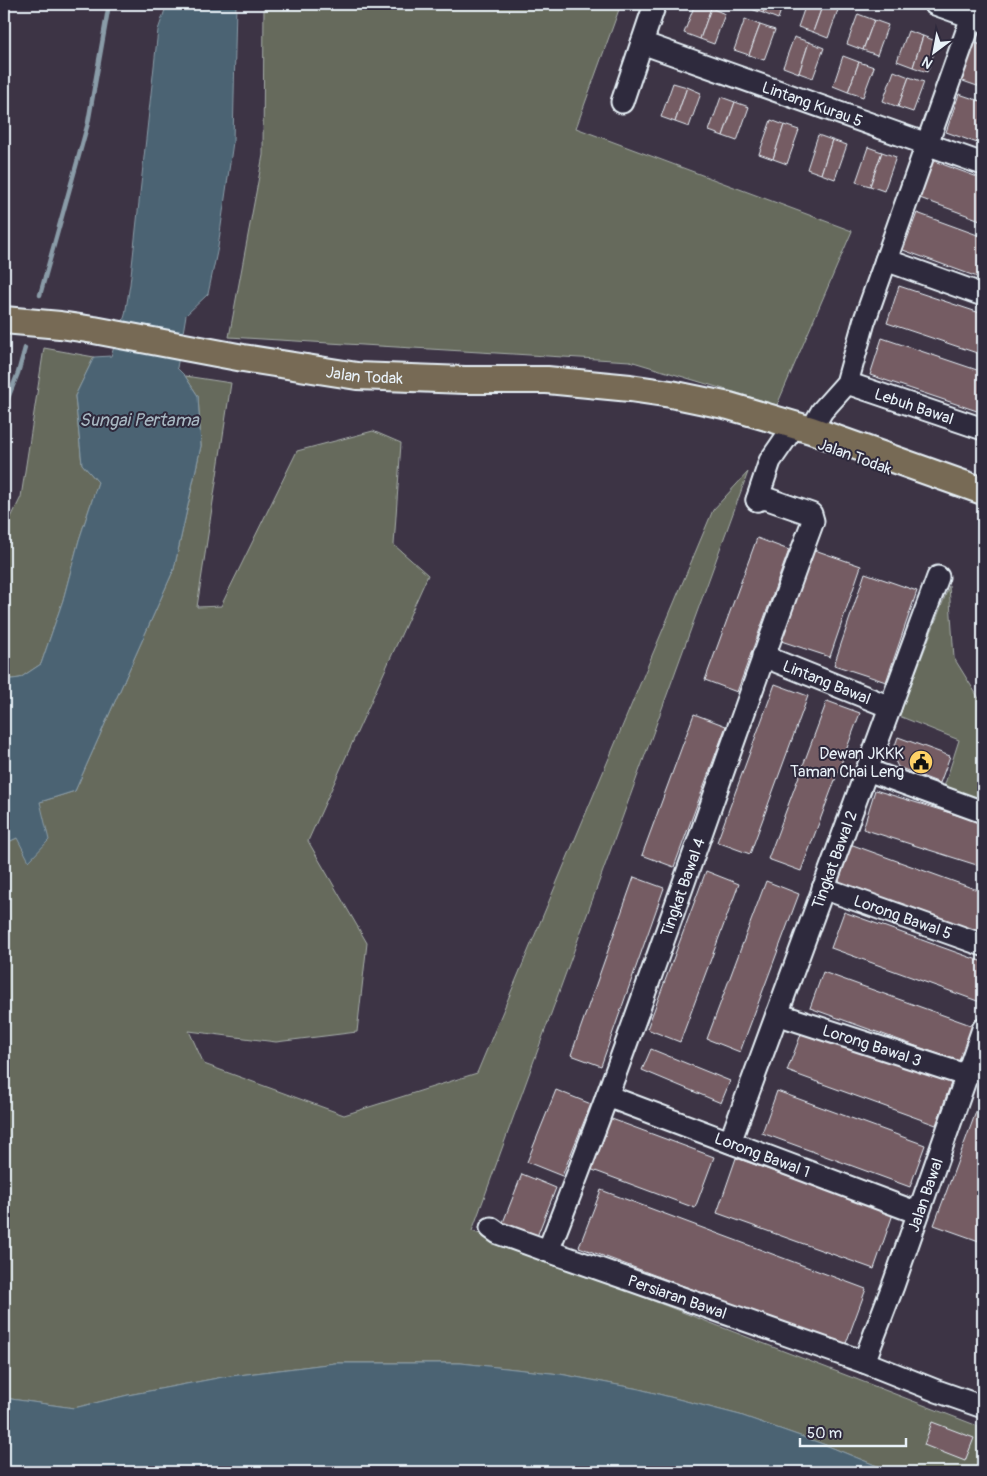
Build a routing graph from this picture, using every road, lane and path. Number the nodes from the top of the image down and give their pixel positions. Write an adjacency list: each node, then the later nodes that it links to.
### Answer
1 (655, 4): 4 (street)
2 (935, 4): 3 (street)
3 (978, 19): 6 (street)
4 (642, 43): 5 (street); 6 (street, Lintang Kurau 5)
5 (622, 102)
6 (928, 144): 7 (street, Lintang Kurau 5); 8 (street)
7 (983, 164)
8 (886, 260): 9 (street); 11 (street)
9 (983, 295)
10 (4, 320): 13 (main road, Jalan Todak)
11 (846, 384): 12 (street, Lebuh Bawal); 13 (street)
12 (983, 429)
13 (800, 431): 14 (main road, Jalan Todak); 15 (main road, Jalan Todak); 17 (street, Tingkat Bawal 4)
14 (983, 491)
15 (983, 502)
16 (938, 577): 18 (street, Tingkat Bawal 2)
17 (763, 656): 18 (street, Lintang Bawal); 26 (street, Tingkat Bawal 4)
18 (890, 706): 19 (street, Tingkat Bawal 2)
19 (867, 770): 20 (street); 21 (street, Tingkat Bawal 2)
20 (983, 812)
21 (823, 888): 22 (street, Lorong Bawal 5); 23 (street, Tingkat Bawal 2)
22 (983, 945)
23 (777, 1014): 25 (street, Lorong Bawal 3); 27 (street, Tingkat Bawal 2)
24 (983, 1029): 25 (street, Jalan Bawal)
25 (968, 1076): 28 (street, Jalan Bawal)
26 (607, 1096): 27 (street, Lorong Bawal 1); 30 (street, Tingkat Bawal 4)
27 (730, 1142): 28 (street, Lorong Bawal 1)
28 (918, 1213): 31 (street, Jalan Bawal)
29 (490, 1228): 30 (street, Persiaran Bawal)
30 (548, 1251): 31 (street, Persiaran Bawal)
31 (864, 1362): 32 (street, Persiaran Bawal)
32 (983, 1406)

